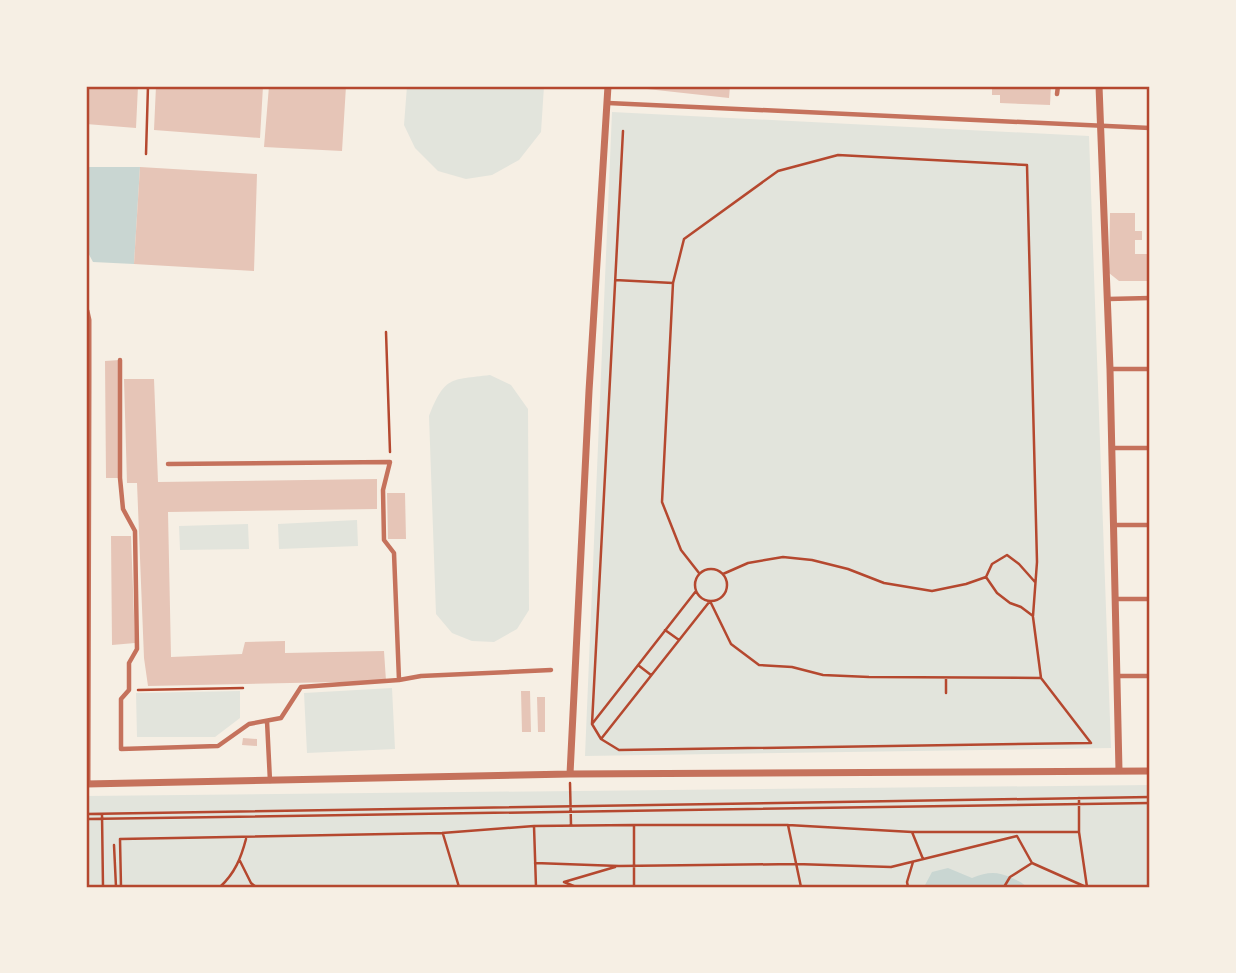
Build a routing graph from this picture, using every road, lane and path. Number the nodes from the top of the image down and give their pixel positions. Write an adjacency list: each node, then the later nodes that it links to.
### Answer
1 (148, 86): 10 (path)
2 (608, 86): 6 (street)
3 (1058, 86): 5 (lane)
4 (1100, 86): 7 (street)
5 (1057, 94)
6 (607, 103): 7 (lane); 55 (street)
7 (1101, 127): 8 (lane); 14 (street)
8 (1150, 128)
9 (623, 131): 11 (path)
10 (146, 154)
11 (615, 280): 12 (path); 51 (path)
12 (673, 283): 28 (path); 31 (path)
13 (1150, 298): 14 (lane)
14 (1108, 299): 18 (street)
15 (86, 311): 20 (street)
16 (386, 332): 23 (path)
17 (120, 360): 48 (lane)
18 (1110, 369): 19 (lane); 21 (street)
19 (1150, 369)
20 (87, 377): 25 (street)
21 (1112, 448): 22 (lane); 26 (street)
22 (1150, 448)
23 (390, 462): 24 (lane); 46 (lane)
24 (168, 464)
25 (87, 498): 57 (street)
26 (1114, 524): 27 (lane); 33 (street)
27 (1150, 525)
28 (699, 573): 29 (path); 32 (path)
29 (723, 574): 30 (path); 35 (path)
30 (986, 577): 31 (path); 36 (path)
31 (1035, 583): 36 (path)
32 (696, 591): 35 (path); 37 (path)
33 (1115, 599): 34 (lane); 42 (street)
34 (1150, 599)
35 (710, 601): 38 (path); 44 (path)
36 (1033, 617): 45 (path)
37 (665, 630): 38 (path); 39 (path)
38 (679, 640): 41 (path)
39 (638, 665): 41 (path); 51 (path)
40 (551, 670): 46 (lane)
41 (651, 675): 52 (path)
42 (1117, 676): 43 (lane); 53 (street)
43 (1150, 676)
44 (946, 678): 45 (path); 49 (path)
45 (1041, 678): 52 (path)
46 (399, 680): 50 (lane)
47 (243, 688): 48 (path)
48 (129, 690): 50 (lane)
49 (946, 693)
50 (267, 721): 56 (lane)
51 (592, 724): 52 (path)
52 (601, 739)
53 (1119, 771): 54 (street); 55 (street)
54 (1150, 771)
55 (570, 774): 56 (street); 62 (path)
56 (270, 780): 57 (street)
57 (86, 784): 64 (path)
58 (1150, 797): 59 (path)
59 (1079, 798): 61 (path); 62 (path)
60 (1150, 803): 61 (path)
61 (1079, 804): 63 (path); 73 (path)
62 (571, 807): 63 (path); 65 (path)
63 (571, 812): 67 (path); 68 (path)
64 (86, 814): 65 (path); 66 (path)
65 (102, 814): 67 (path)
66 (86, 820): 67 (path); 85 (path)
67 (101, 820): 86 (path)
68 (571, 825): 69 (path); 71 (path)
69 (634, 825): 70 (path); 84 (path)
70 (788, 825): 72 (path); 82 (path)
71 (534, 826): 74 (path); 80 (path)
72 (912, 832): 73 (path); 77 (path)
73 (1079, 832): 98 (path)
74 (442, 833): 75 (path); 91 (path)
75 (246, 837): 78 (path); 88 (path)
76 (114, 845): 87 (path)
77 (923, 859): 79 (path); 81 (path)
78 (240, 860): 89 (path); 90 (path)
79 (913, 862): 82 (path); 96 (path)
80 (535, 863): 83 (path); 92 (path)
81 (1032, 863): 97 (path); 98 (path)
82 (796, 864): 84 (path); 95 (path)
83 (619, 866): 84 (path); 93 (path)
84 (634, 866): 94 (path)
85 (87, 887)
86 (103, 887)
87 (116, 887)
88 (121, 887)
89 (220, 887)
90 (256, 887)
91 (459, 887)
92 (536, 887)
93 (576, 887)
94 (634, 887)
95 (801, 887)
96 (908, 887)
97 (1004, 887)
98 (1086, 887)

